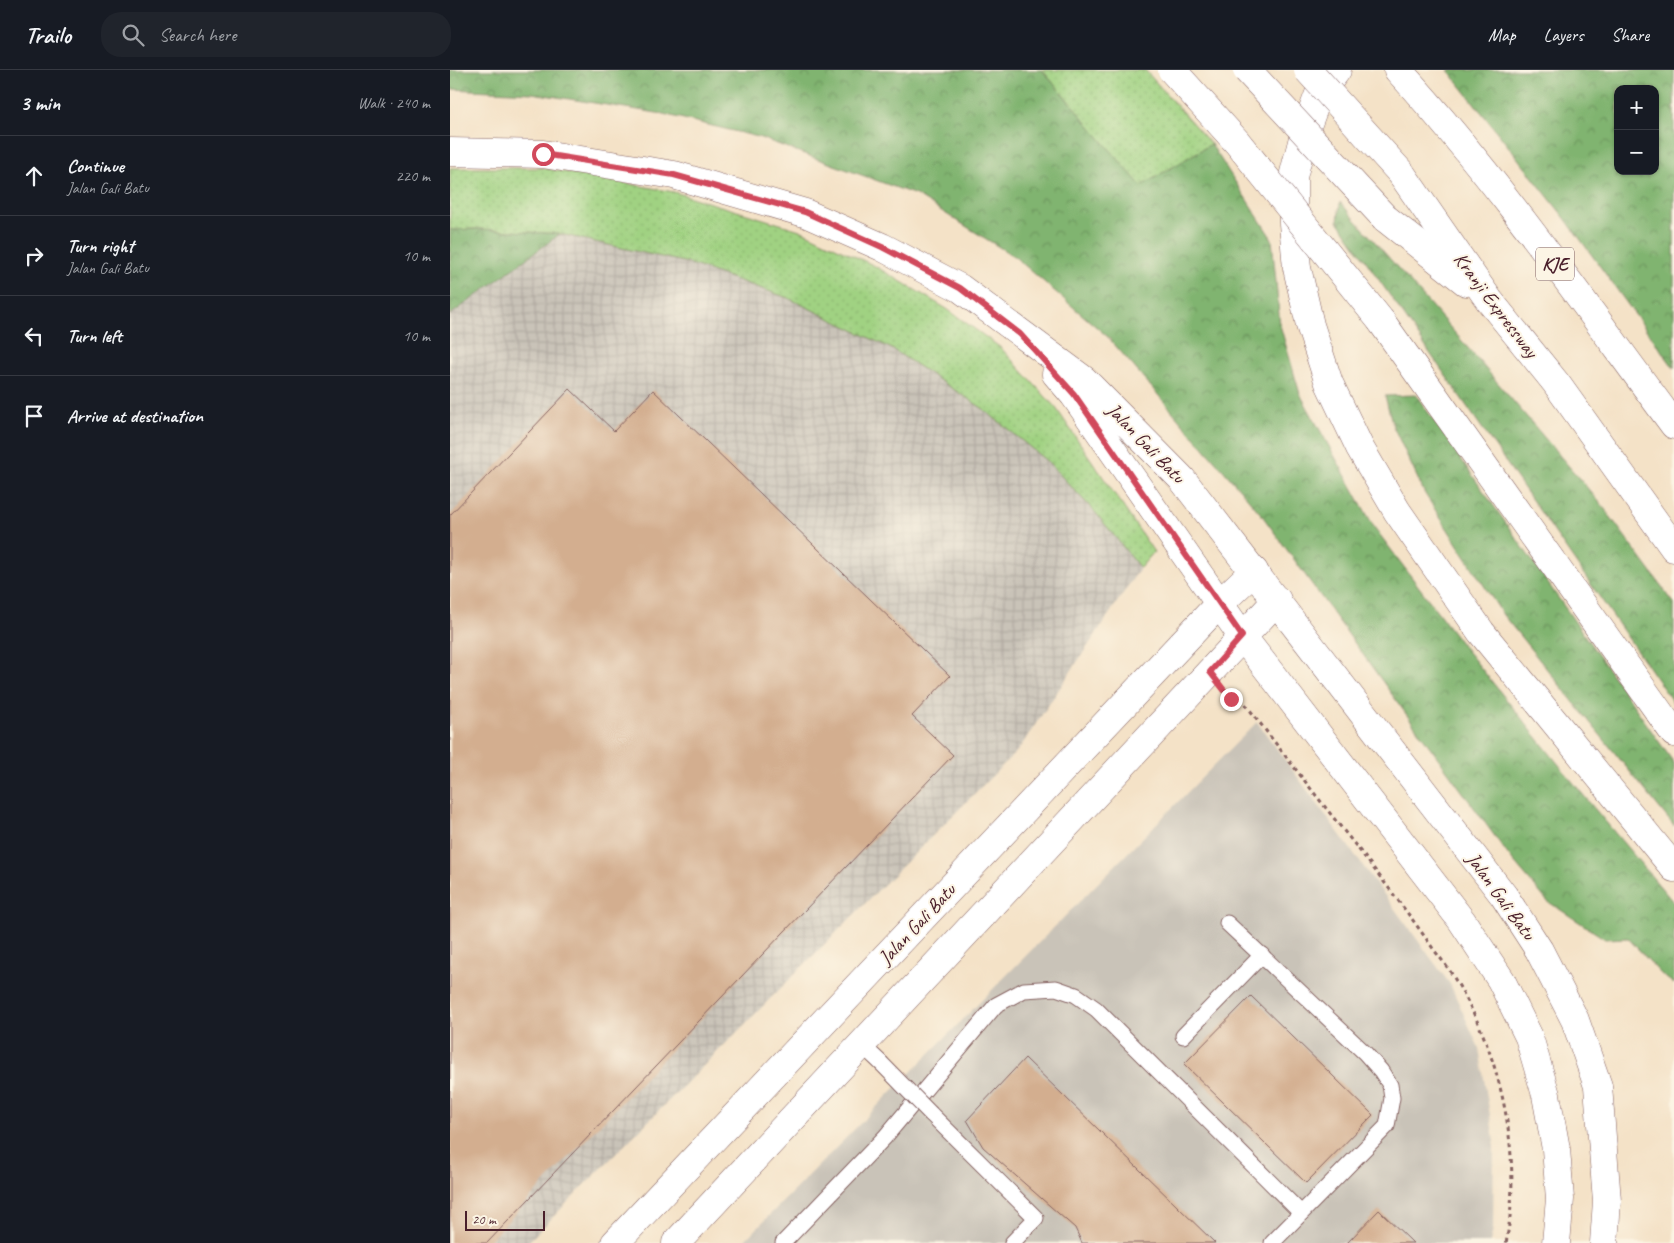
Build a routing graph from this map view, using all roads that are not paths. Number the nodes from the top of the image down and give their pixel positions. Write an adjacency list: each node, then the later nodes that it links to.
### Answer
1 (1172, 70): 15 (main road, bridge)
2 (1247, 70): 7 (main road, bridge)
3 (1308, 70): 7 (main road, Kranji Expressway, bridge)
4 (1337, 70): 16 (main road)
5 (1398, 70): 9 (main road, KJE)
6 (450, 152): 8 (main road, Jalan Gali Batu)
7 (1489, 300): 10 (main road, Kranji Expressway)
8 (1020, 334): 11 (main road, Jalan Gali Batu); 13 (main road, Jalan Gali Batu)
9 (1674, 425)
10 (1674, 548)
11 (1254, 571): 12 (main road, Jalan Gali Batu); 13 (main road, Jalan Gali Batu)
12 (1277, 600): 14 (main road, Jalan Gali Batu); 28 (main road, Jalan Gali Batu)
13 (1219, 604): 14 (main road, Jalan Gali Batu); 22 (main road, Jalan Gali Batu)
14 (1242, 636): 20 (main road, Jalan Gali Batu); 27 (main road, Jalan Gali Batu)
15 (1674, 733)
16 (1674, 868)
17 (1227, 923): 18 (lane)
18 (1262, 956): 19 (lane); 21 (lane)
19 (1183, 1036)
20 (861, 1044): 23 (main road, Jalan Gali Batu); 25 (lane, bridge)
21 (1301, 1213): 24 (lane); 26 (lane)
22 (615, 1243)
23 (676, 1243)
24 (783, 1243)
25 (1012, 1243)
26 (1272, 1243)
27 (1556, 1243)
28 (1604, 1243)

